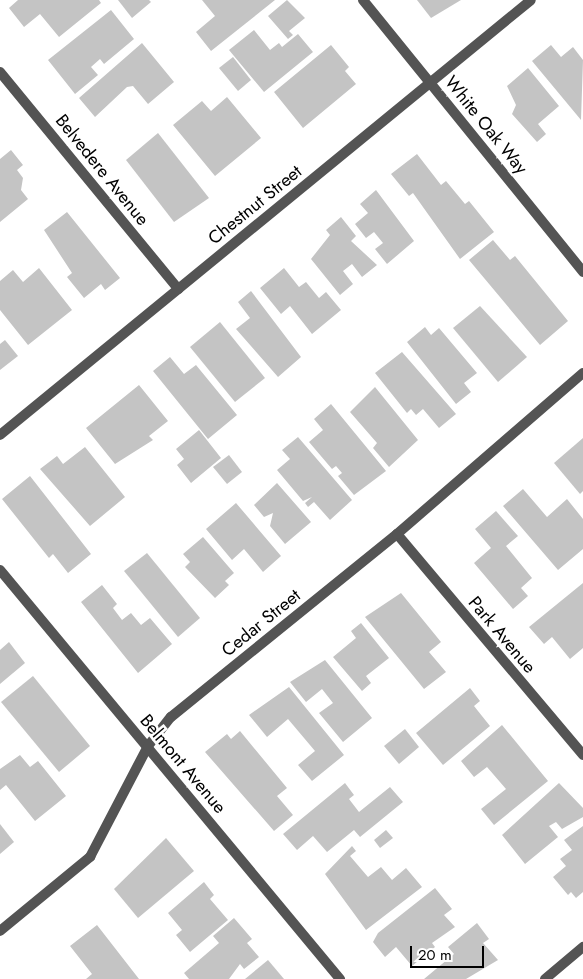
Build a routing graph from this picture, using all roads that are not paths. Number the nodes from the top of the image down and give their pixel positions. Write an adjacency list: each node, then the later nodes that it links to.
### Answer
1 (363, 0): 4 (street, White Oak Way)
2 (531, 0): 4 (street, Chestnut Street)
3 (0, 72): 6 (street, Belvedere Avenue)
4 (431, 83): 5 (street, White Oak Way); 6 (street, Chestnut Street)
5 (583, 272)
6 (178, 289): 8 (street, Chestnut Street)
7 (583, 373): 9 (street, Cedar Street)
8 (0, 435)
9 (398, 534): 11 (street, Cedar Street); 12 (street, Park Avenue)
10 (0, 570): 11 (street, Belmont Avenue)
11 (148, 746): 13 (street, Cedar Street); 15 (street, Belmont Avenue)
12 (583, 755)
13 (0, 931)
14 (583, 947): 16 (street)
15 (340, 979)
16 (545, 979)

